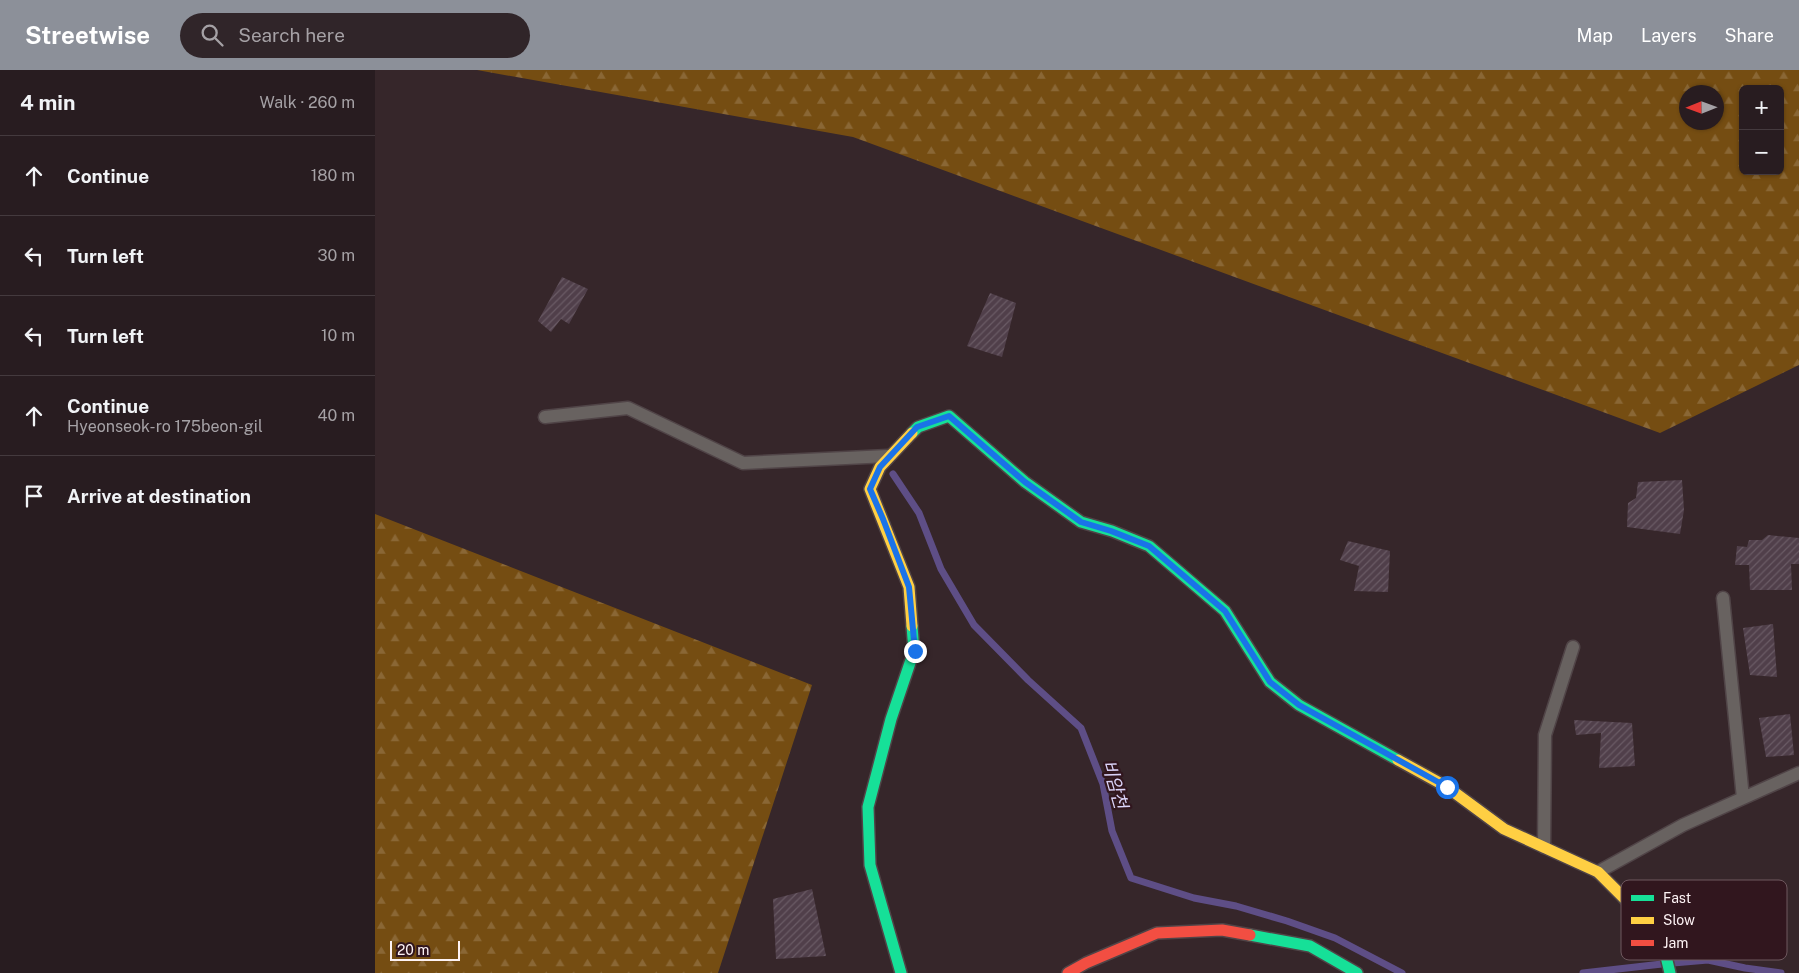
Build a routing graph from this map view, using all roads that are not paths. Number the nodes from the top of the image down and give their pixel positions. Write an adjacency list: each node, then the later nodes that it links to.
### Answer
1 (545, 417): 2 (lane)
2 (891, 456): 7 (street); 11 (street)
3 (1723, 598): 6 (lane)
4 (1573, 647): 7 (lane)
5 (1799, 773): 6 (lane)
6 (1743, 798): 8 (lane)
7 (1544, 847): 8 (street)
8 (1599, 872): 9 (street)
9 (1621, 895)
10 (1667, 960): 14 (street)
11 (901, 973)
12 (1067, 973): 13 (street)
13 (1357, 973)
14 (1670, 973)

